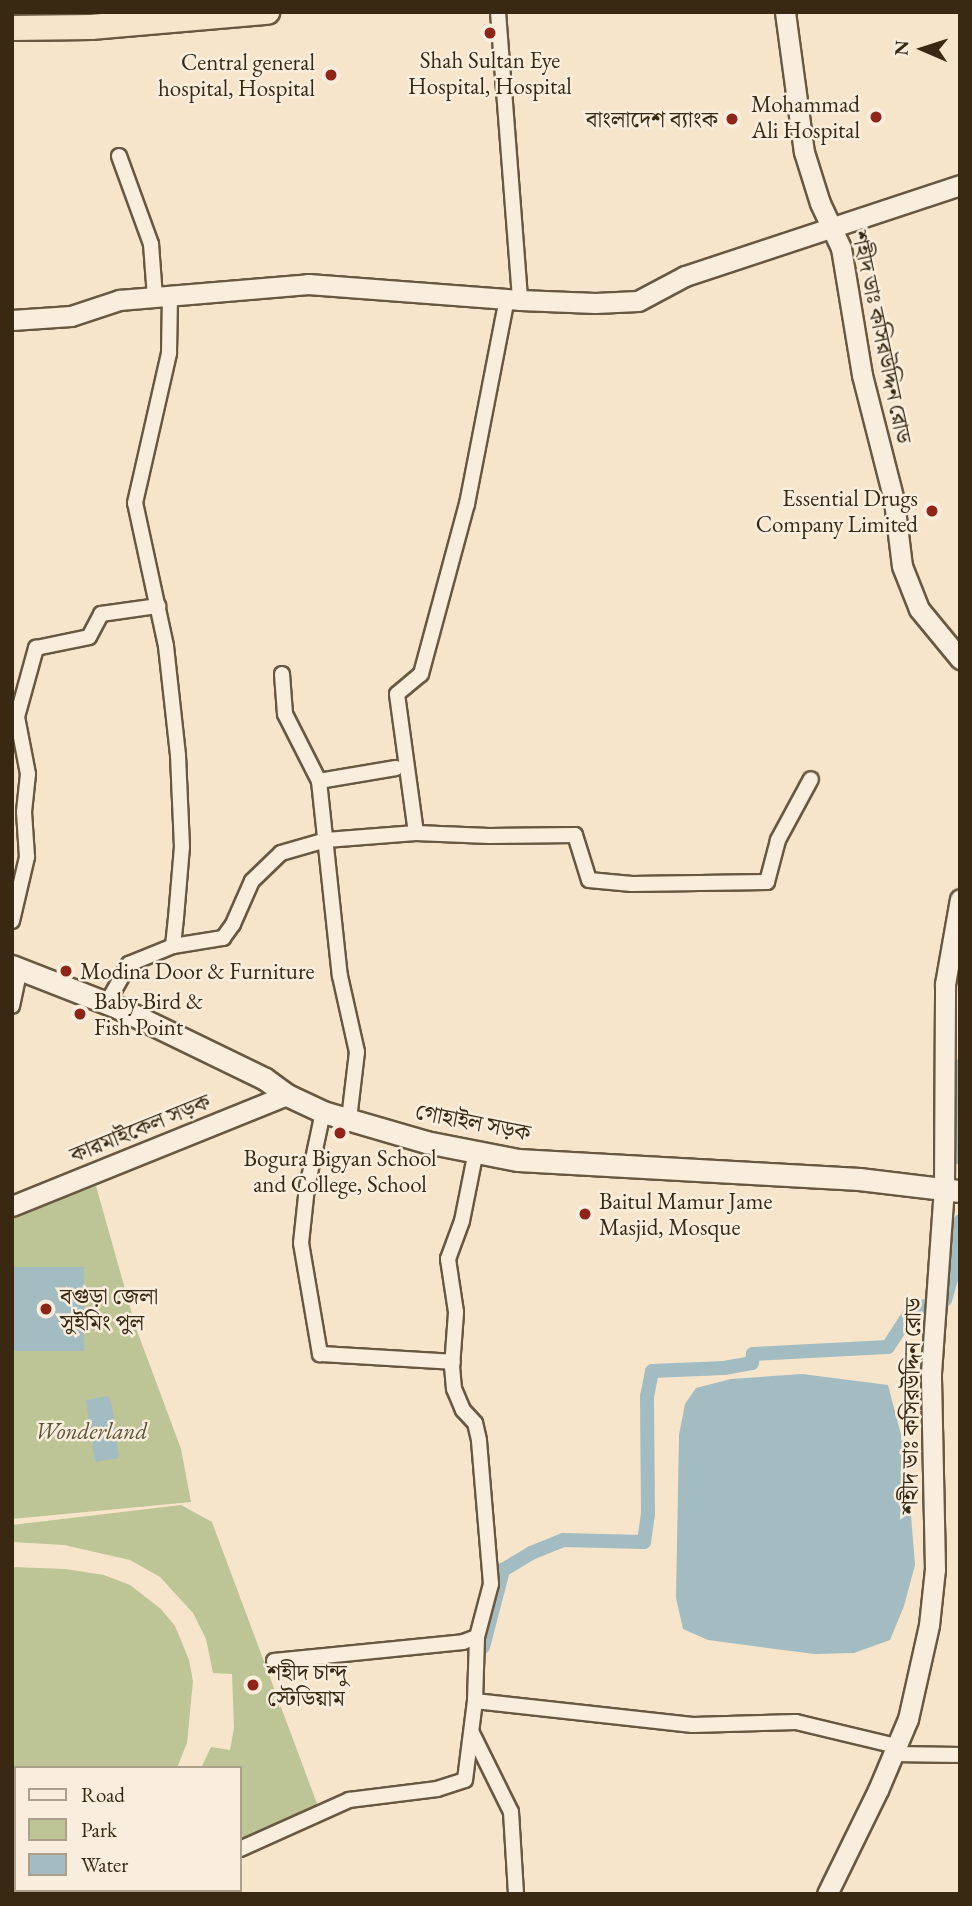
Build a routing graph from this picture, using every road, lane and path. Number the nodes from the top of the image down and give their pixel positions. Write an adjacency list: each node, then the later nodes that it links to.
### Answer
1 (267, 12): 4 (highway)
2 (498, 12): 9 (street)
3 (785, 12): 7 (street, শহীদ ডাঃ কসিরউদ্দিন রোড)
4 (12, 28)
5 (119, 156): 8 (street)
6 (960, 185): 7 (street)
7 (833, 227): 9 (street); 12 (street, শহীদ ডাঃ কসিরউদ্দিন রোড)
8 (163, 296): 9 (street); 10 (street); 11 (street)
9 (513, 300): 17 (street)
10 (12, 320)
11 (158, 606): 20 (street); 21 (street)
12 (960, 659)
13 (282, 674): 16 (street)
14 (396, 768): 16 (street)
15 (811, 779): 17 (street)
16 (319, 781): 18 (street)
17 (416, 833): 18 (street)
18 (327, 840): 21 (street); 27 (street)
19 (960, 899): 29 (street, শহীদ ডাঃ কসিরউদ্দিন রোড)
20 (12, 920)
21 (173, 946): 23 (street)
22 (16, 967): 23 (main road, গোহাইল সড়ক); 24 (street)
23 (107, 1003): 25 (main road, গোহাইল সড়ক)
24 (12, 1006)
25 (287, 1095): 26 (main road, গোহাইল সড়ক); 30 (street, কারমাইকেল সড়ক)
26 (323, 1112): 27 (main road, গোহাইল সড়ক); 31 (street)
27 (349, 1119): 28 (main road, গোহাইল সড়ক)
28 (476, 1151): 29 (main road, গোহাইল সড়ক); 31 (street)
29 (952, 1189): 36 (street, শহীদ ডাঃ কসিরউদ্দিন রোড)
30 (12, 1206)
31 (453, 1362): 32 (street)
32 (477, 1637): 33 (street); 34 (street)
33 (274, 1661)
34 (475, 1701): 35 (street); 36 (street)
35 (471, 1732): 38 (street); 39 (street)
36 (894, 1750): 37 (street); 40 (street, শহীদ ডাঃ কসিরউদ্দিন রোড)
37 (960, 1755)
38 (242, 1848)
39 (516, 1894)
40 (827, 1894)

